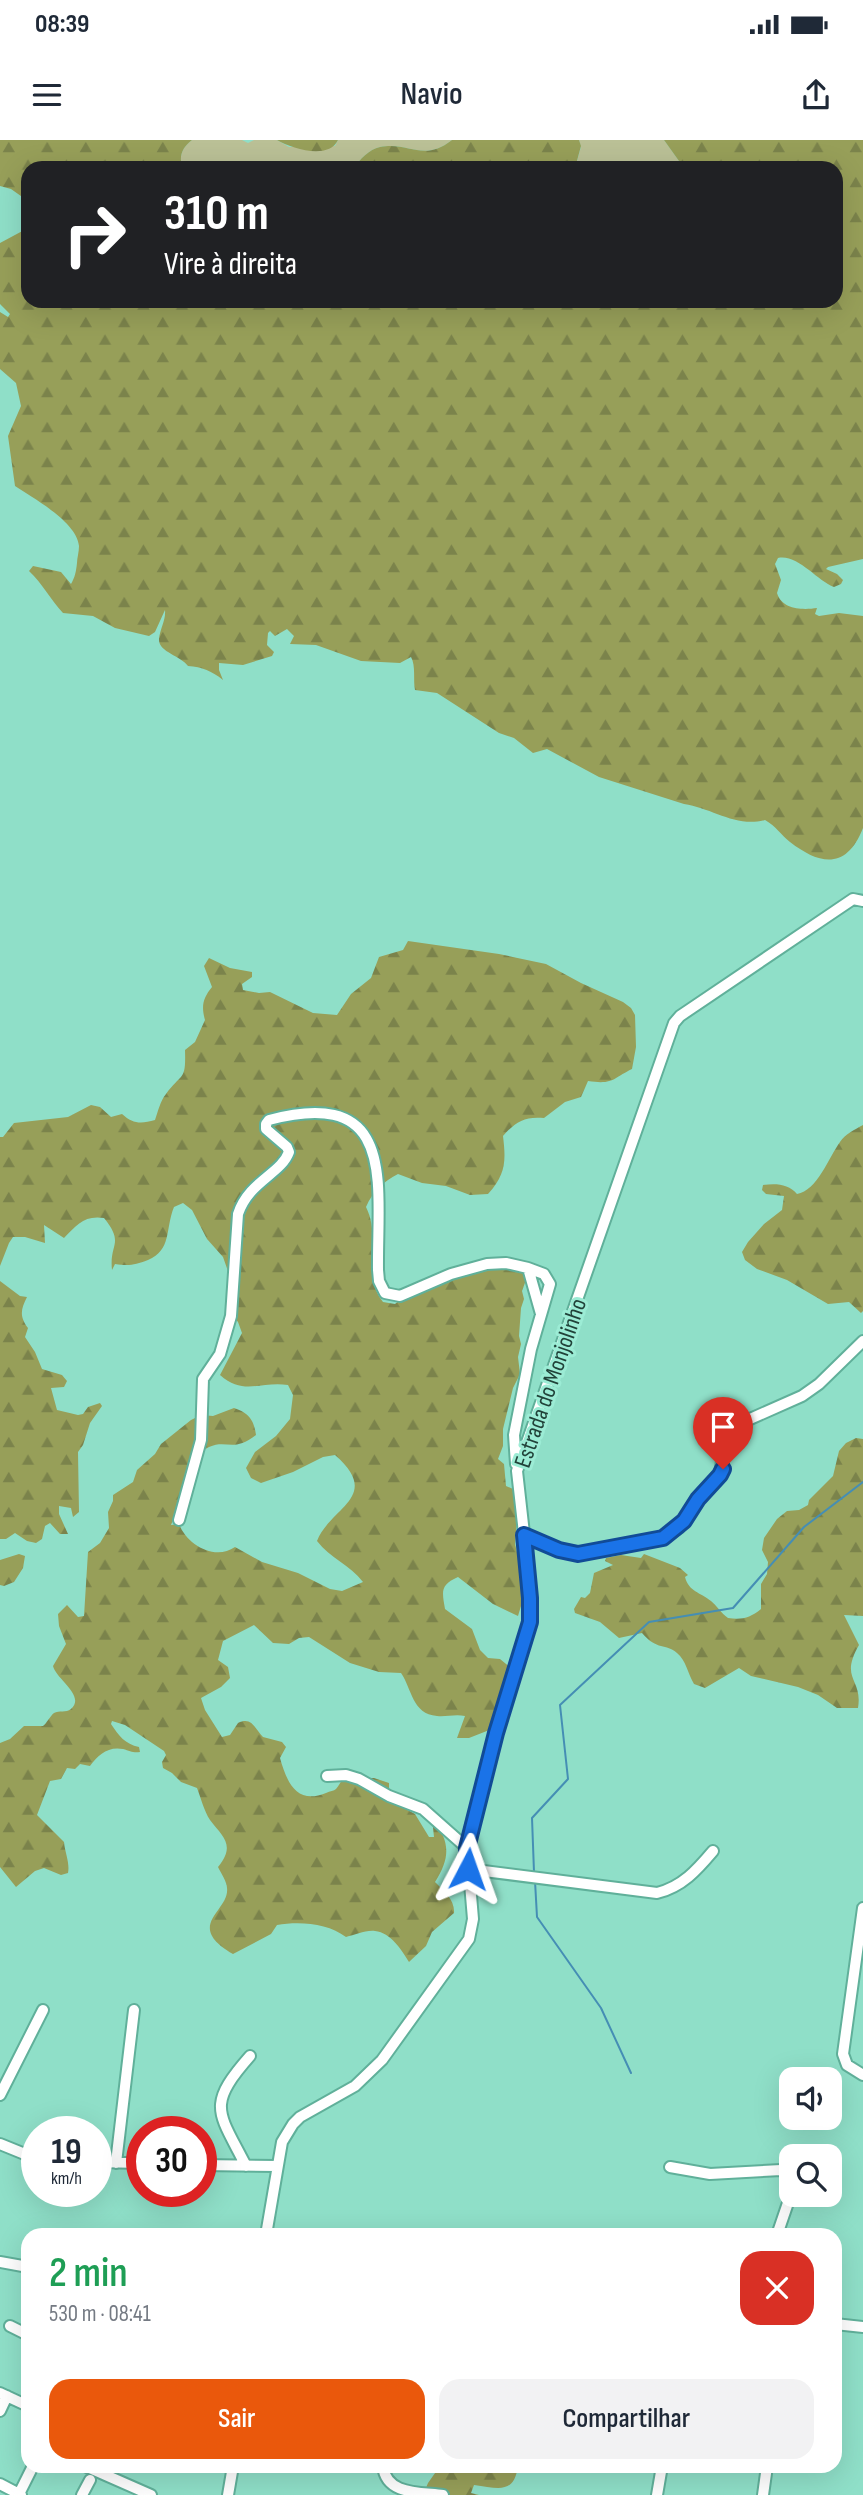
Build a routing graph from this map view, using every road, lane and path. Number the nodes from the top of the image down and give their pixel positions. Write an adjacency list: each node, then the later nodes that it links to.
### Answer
1 (863, 901): 5 (street, Estrada do Monjolinho)
2 (528, 1268): 3 (street); 3 (street); 6 (street)
3 (541, 1314): 5 (street)
4 (863, 1341): 7 (street)
5 (517, 1471): 7 (street, Estrada do Monjolinho)
6 (179, 1520)
7 (524, 1535): 9 (street, Estrada do Monjolinho)
8 (327, 1776): 9 (street)
9 (467, 1848): 11 (street, Estrada do Monjolinho)
10 (713, 1851): 11 (street)
11 (468, 1869): 25 (street, Estrada do Monjolinho)
12 (863, 1908): 16 (street)
13 (43, 2010): 17 (street)
14 (134, 2010): 21 (street)
15 (250, 2056): 24 (street)
16 (863, 2075)
17 (0, 2095)
18 (0, 2144): 19 (street)
19 (21, 2153)
20 (112, 2163): 21 (street)
21 (116, 2163): 22 (street)
22 (126, 2163)
23 (217, 2165): 24 (street)
24 (246, 2166): 25 (street)
25 (277, 2166): 29 (street, Estrada do Monjolinho)
26 (670, 2167): 27 (street)
27 (779, 2170)
28 (787, 2207): 30 (street)
29 (267, 2228)
30 (780, 2228)
31 (0, 2262): 32 (street)
32 (21, 2266)
33 (842, 2325): 35 (street)
34 (10, 2326): 36 (street)
35 (863, 2327)
36 (21, 2332)
37 (4, 2395): 38 (street); 39 (street)
38 (21, 2403)
39 (0, 2411)
40 (30, 2473): 48 (street)
41 (101, 2473): 50 (street)
42 (232, 2473): 51 (street)
43 (385, 2473): 52 (street)
44 (661, 2473): 53 (street)
45 (767, 2473): 54 (street)
46 (90, 2480): 49 (street)
47 (0, 2484): 48 (street)
48 (20, 2494)
49 (82, 2495)
50 (151, 2495)
51 (228, 2495)
52 (443, 2495)
53 (657, 2495)
54 (763, 2495)

